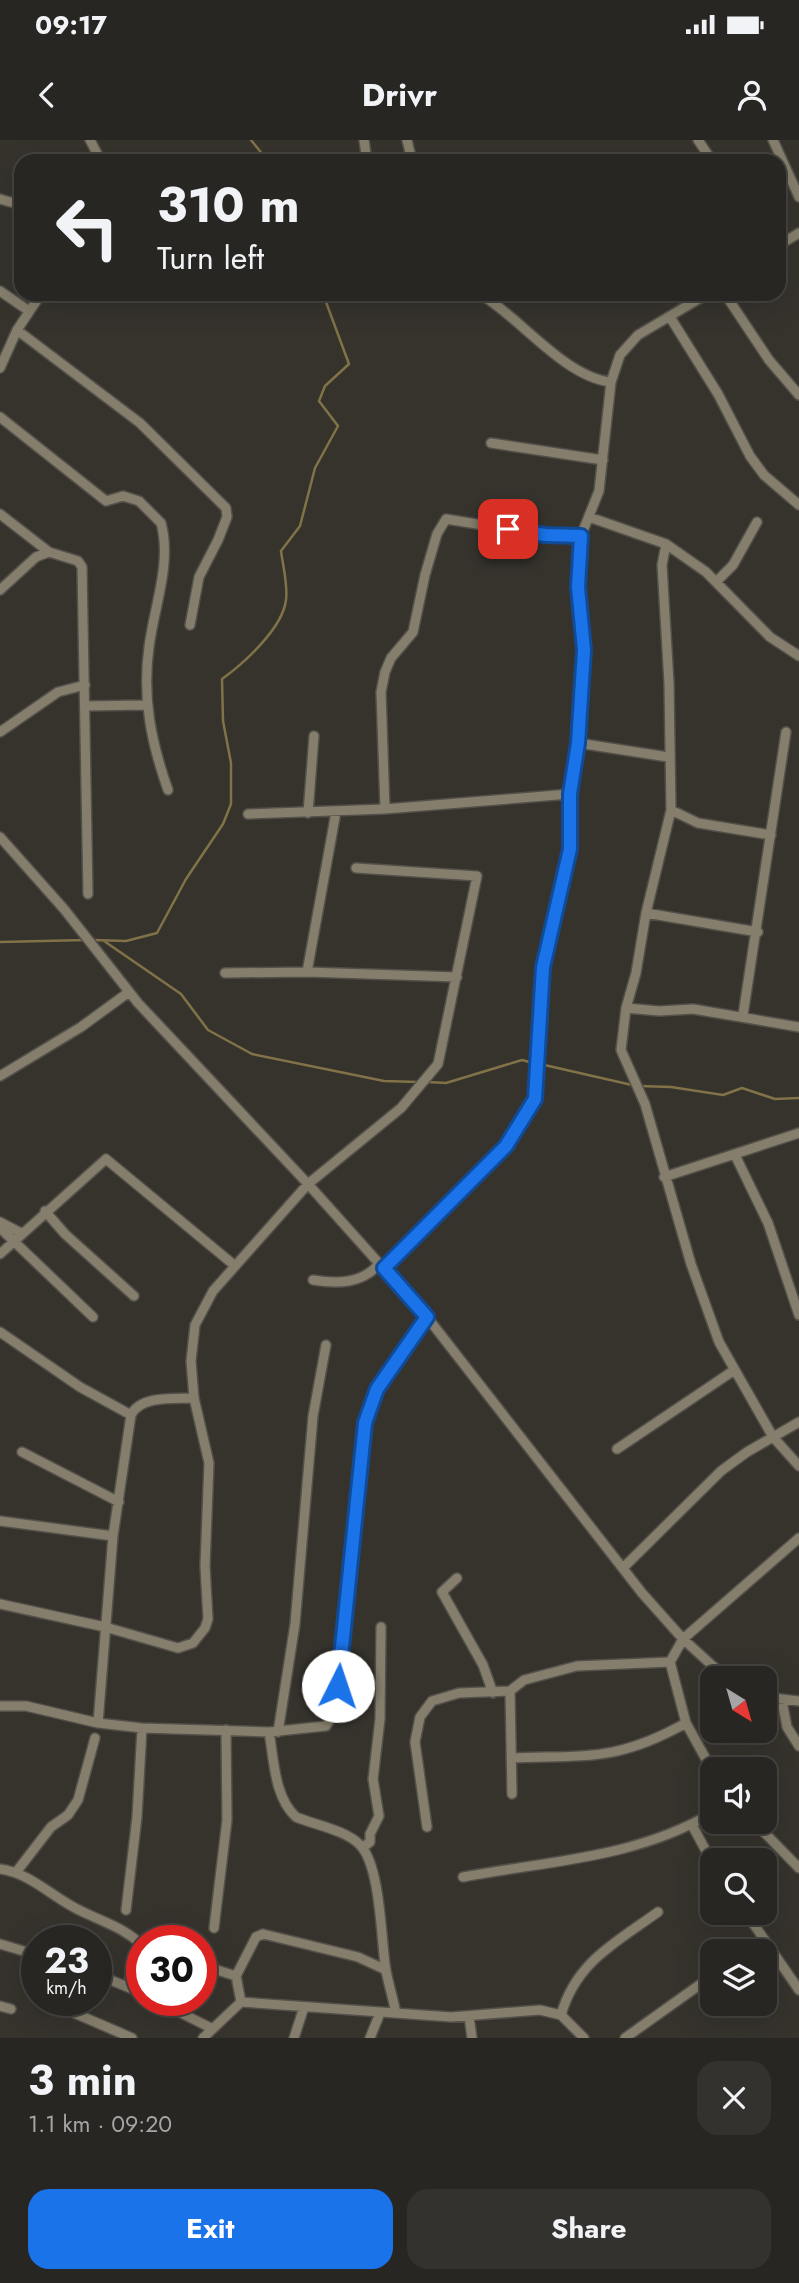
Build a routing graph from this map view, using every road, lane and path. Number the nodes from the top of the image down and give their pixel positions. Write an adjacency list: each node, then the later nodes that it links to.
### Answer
1 (786, 168): 2 (street)
2 (799, 197)
3 (14, 301): 8 (street)
4 (36, 301): 8 (street)
5 (489, 301): 12 (street)
6 (693, 301): 9 (street)
7 (730, 301): 13 (street)
8 (29, 311): 10 (street)
9 (670, 317): 12 (street); 17 (street)
10 (17, 330): 11 (street); 26 (street)
11 (0, 368)
12 (611, 382): 16 (street)
13 (799, 395)
14 (0, 417): 29 (street)
15 (491, 443): 16 (street)
16 (603, 460): 19 (street)
17 (799, 505)
18 (0, 514): 23 (street)
19 (589, 517): 21 (street); 22 (street)
20 (757, 523): 24 (street)
21 (581, 536): 34 (street); 38 (street)
22 (666, 544): 24 (street); 35 (street)
23 (50, 552): 25 (street); 28 (street)
24 (716, 582): 27 (street)
25 (0, 590)
26 (190, 625)
27 (799, 656)
28 (86, 685): 30 (street); 31 (street)
29 (145, 705): 30 (street); 36 (street)
30 (86, 706): 46 (street)
31 (0, 732)
32 (786, 733): 43 (street)
33 (314, 736): 41 (street)
34 (578, 743): 35 (street); 37 (street)
35 (668, 757): 39 (street)
36 (168, 790)
37 (570, 794): 38 (street); 68 (street)
38 (385, 809): 40 (street)
39 (671, 810): 43 (street); 47 (street)
40 (336, 812): 41 (street); 49 (street)
41 (308, 813): 42 (street)
42 (248, 814)
43 (771, 835): 48 (street)
44 (0, 837): 52 (street)
45 (356, 868): 51 (street)
46 (88, 894)
47 (646, 913): 48 (street); 53 (street)
48 (758, 932): 54 (street)
49 (307, 972): 50 (street); 51 (street)
50 (225, 973)
51 (457, 977): 60 (street)
52 (129, 992): 56 (street); 60 (street)
53 (626, 1008): 54 (street); 59 (street)
54 (743, 1015): 55 (street)
55 (799, 1027)
56 (0, 1076)
57 (799, 1133): 58 (street)
58 (735, 1155): 59 (street); 71 (street)
59 (664, 1177): 76 (street)
60 (308, 1184): 67 (street); 68 (street)
61 (45, 1211): 64 (street); 67 (street); 70 (street)
62 (0, 1222): 64 (street)
63 (0, 1228): 65 (street)
64 (21, 1233): 65 (street)
65 (12, 1241): 66 (street); 72 (street)
66 (0, 1254)
67 (234, 1265): 77 (street)
68 (382, 1266): 69 (street); 73 (street)
69 (313, 1280)
70 (134, 1296)
71 (799, 1315)
72 (93, 1317)
73 (427, 1317): 88 (street); 106 (street)
74 (0, 1332): 78 (street)
75 (326, 1345): 106 (street)
76 (733, 1371): 80 (street); 81 (street)
77 (194, 1398): 78 (street); 91 (street)
78 (131, 1415): 84 (street)
79 (799, 1422): 80 (street)
80 (773, 1437): 83 (street); 88 (street)
81 (617, 1450)
82 (22, 1452): 84 (street)
83 (799, 1466)
84 (119, 1503): 86 (street)
85 (0, 1521): 86 (street)
86 (113, 1536): 91 (street)
87 (799, 1538): 93 (street)
88 (623, 1568): 93 (street)
89 (457, 1578): 97 (street)
90 (0, 1604): 91 (street)
91 (105, 1627): 102 (street)
92 (381, 1627): 116 (street)
93 (682, 1639): 94 (street); 95 (street)
94 (670, 1662): 96 (street); 103 (street)
95 (712, 1666)
96 (510, 1691): 97 (street); 110 (street)
97 (493, 1693): 114 (street)
98 (777, 1700): 99 (street)
99 (782, 1701): 100 (street); 108 (street)
100 (799, 1701)
101 (2, 1704): 102 (street)
102 (99, 1723): 104 (street)
103 (686, 1723): 109 (street); 110 (street)
104 (142, 1728): 105 (street); 122 (street)
105 (226, 1730): 106 (street); 124 (street)
106 (274, 1732): 116 (street)
107 (95, 1738): 120 (street)
108 (799, 1746)
109 (705, 1757)
110 (511, 1758): 111 (street)
111 (512, 1794)
112 (700, 1820): 113 (street)
113 (692, 1825): 117 (street); 121 (street)
114 (427, 1828)
115 (766, 1834): 118 (street)
116 (363, 1847): 132 (street)
117 (704, 1848)
118 (799, 1868)
119 (0, 1869): 120 (street)
120 (17, 1871): 126 (street)
121 (463, 1877)
122 (126, 1910)
123 (658, 1912): 142 (street)
124 (214, 1925)
125 (754, 1925): 127 (street)
126 (126, 1932)
127 (764, 1939)
128 (0, 1944): 129 (street)
129 (21, 1950)
130 (777, 1958): 135 (street)
131 (217, 1970): 133 (street)
132 (386, 1970): 133 (street); 141 (street)
133 (236, 1976): 136 (street)
134 (700, 1985): 153 (street)
135 (799, 1990)
136 (241, 2002): 138 (street); 146 (street)
137 (0, 2006): 139 (street)
138 (304, 2007): 140 (street); 149 (street)
139 (11, 2009)
140 (380, 2012): 141 (street); 150 (street)
141 (396, 2014): 145 (street)
142 (561, 2015): 145 (street); 152 (street)
143 (81, 2016): 147 (street)
144 (187, 2016): 146 (street)
145 (470, 2016): 151 (street)
146 (211, 2028): 148 (street)
147 (132, 2038)
148 (203, 2038)
149 (294, 2038)
150 (370, 2038)
151 (472, 2038)
152 (584, 2038)
153 (625, 2038)

